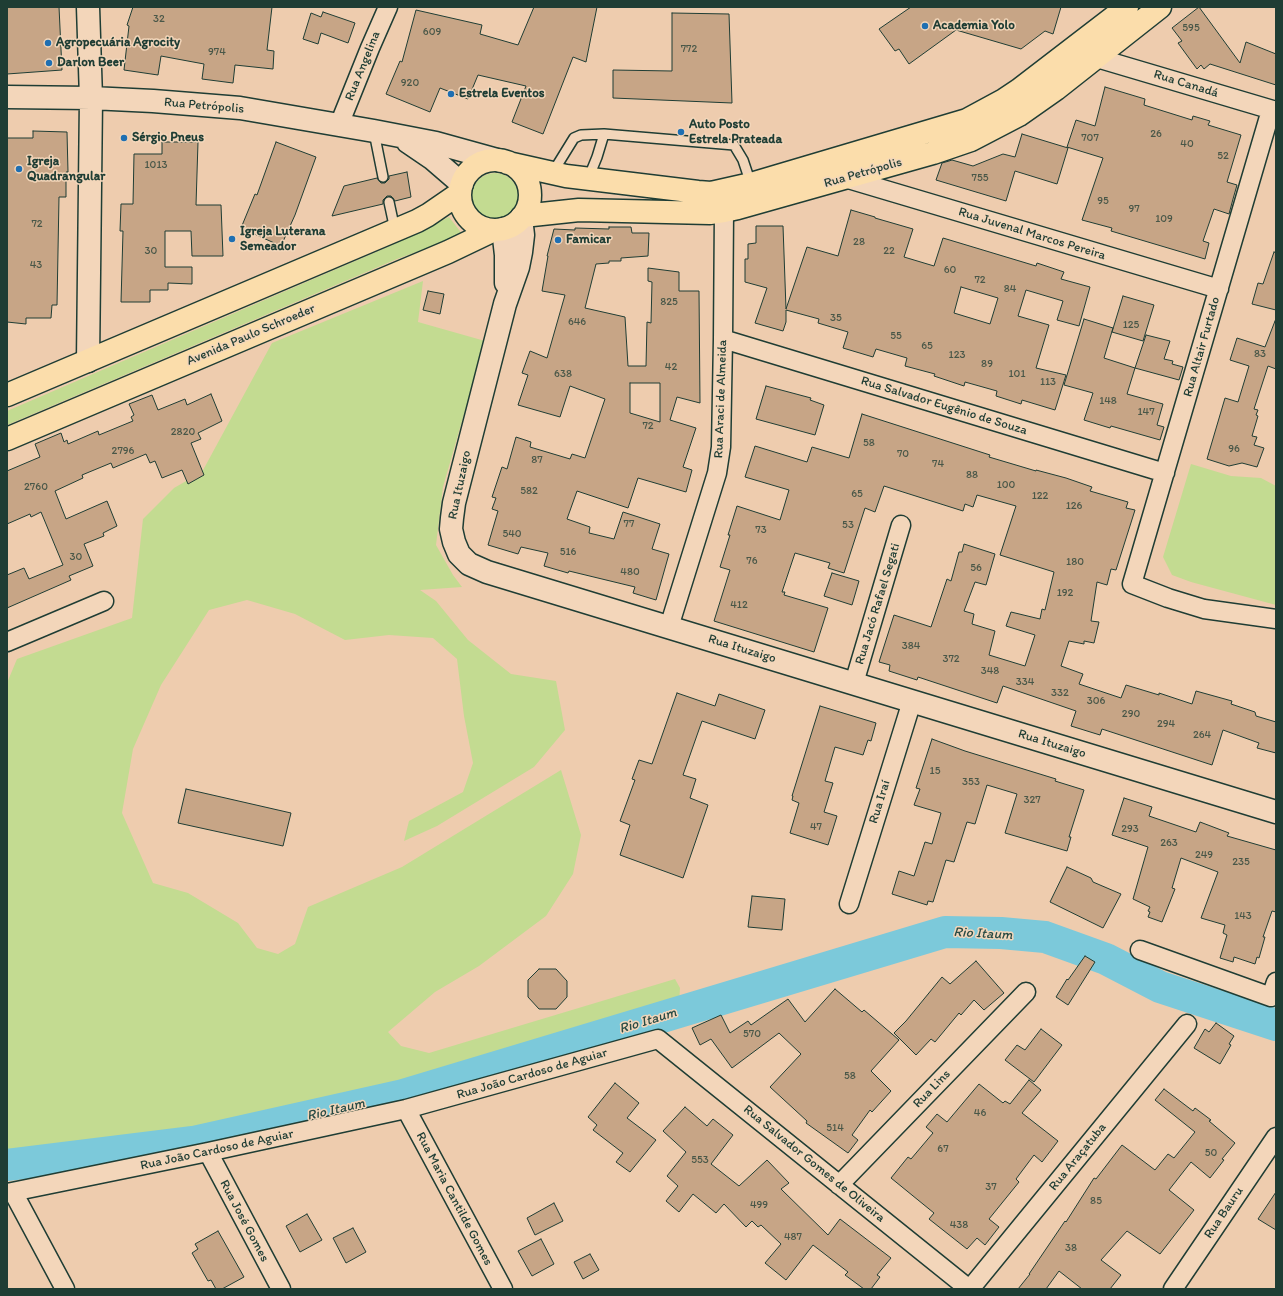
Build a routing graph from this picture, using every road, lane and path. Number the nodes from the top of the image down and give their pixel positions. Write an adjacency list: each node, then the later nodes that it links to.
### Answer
1 (88, 7): 7 (street)
2 (1127, 7): 18 (main road, Rua Petrópolis)
3 (1160, 7): 5 (main road, Rua Petrópolis)
4 (385, 8): 9 (street, Rua Angelina)
5 (1097, 58): 8 (street, Rua Canadá); 16 (main road, Rua Petrópolis)
6 (7, 97): 7 (street, Rua Petrópolis)
7 (91, 98): 9 (street, Rua Petrópolis); 28 (street)
8 (1274, 110): 25 (street, Rua Altair Furtado)
9 (339, 125): 10 (street, Rua Petrópolis)
10 (374, 131): 12 (street, Rua Petrópolis); 15 (lane)
11 (604, 134): 14 (lane); 17 (lane); 18 (lane)
12 (398, 136): 13 (street, Rua Petrópolis); 19 (street, Rua Petrópolis)
13 (505, 162): 14 (main road, Rua Petrópolis); 19 (main road); 22 (main road)
14 (552, 174): 17 (main road, Rua Petrópolis)
15 (384, 177)
16 (844, 178): 21 (main road, Rua Petrópolis); 25 (street, Rua Juvenal Marcos Pereira)
17 (588, 179): 18 (main road, Rua Petrópolis)
18 (751, 184)
19 (461, 188): 23 (main road); 24 (main road)
20 (389, 202): 23 (lane)
21 (724, 211): 22 (main road, Rua Petrópolis); 27 (street, Rua Araci de Almeida)
22 (522, 217): 24 (main road); 26 (street, Rua Ituzaigo)
23 (395, 230): 28 (main road)
24 (498, 230): 26 (street, Rua Ituzaigo); 30 (main road, Avenida Paulo Schroeder)
25 (1219, 289): 31 (street, Rua Altair Furtado)
26 (505, 304): 35 (street, Rua Ituzaigo)
27 (723, 339): 31 (street, Rua Salvador Eugênio de Souza); 35 (street, Rua Araci de Almeida)
28 (88, 360): 29 (main road)
29 (7, 395)
30 (7, 439)
31 (1165, 473): 34 (street, Rua Altair Furtado)
32 (901, 525): 37 (street, Rua Jacó Rafael Segati)
33 (104, 601): 36 (street)
34 (1276, 619)
35 (669, 627): 37 (street, Rua Ituzaigo)
36 (7, 642)
37 (854, 683): 38 (street, Rua Ituzaigo)
38 (912, 701): 39 (street, Rua Ituzaigo); 40 (street, Rua Iraí)
39 (1276, 812)
40 (849, 904)
41 (1140, 950): 42 (street)
42 (1274, 989)
43 (1026, 992): 49 (street, Rua Lins)
44 (1187, 1024): 54 (street, Rua Araçatuba)
45 (658, 1039): 46 (street, Rua João Cardoso de Aguiar); 49 (street, Rua Salvador Gomes de Oliveira)
46 (406, 1109): 48 (street, Rua João Cardoso de Aguiar); 53 (street, Rua Maria Cantilde Gomes)
47 (1276, 1137): 55 (street, Rua Bauru)
48 (208, 1152): 50 (street, Rua João Cardoso de Aguiar); 52 (street, Rua José Gomes)
49 (839, 1185): 54 (street, Rua Salvador Gomes de Oliveira)
50 (10, 1193): 51 (street)
51 (65, 1289)
52 (281, 1289)
53 (503, 1289)
54 (969, 1289)
55 (1173, 1289)

